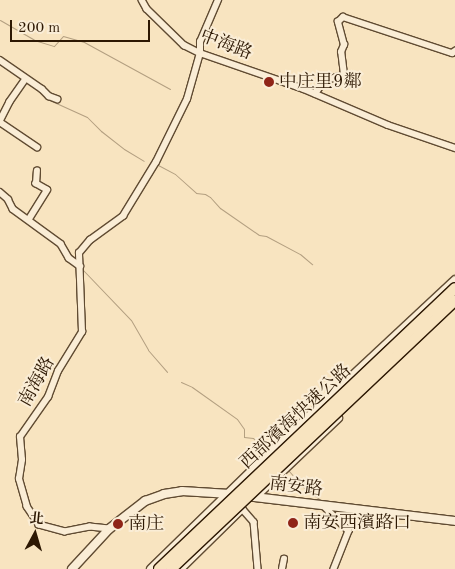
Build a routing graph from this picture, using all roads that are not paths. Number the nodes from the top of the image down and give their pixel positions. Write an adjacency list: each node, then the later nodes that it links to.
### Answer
1 (142, 0): 4 (street, 中海路)
2 (218, 0): 4 (street, 南海路)
3 (455, 51): 7 (street)
4 (200, 53): 7 (street, 中海路); 14 (street, 南海路)
5 (0, 60): 6 (street)
6 (26, 79): 8 (street); 9 (street)
7 (315, 94): 10 (street, 中海路)
8 (57, 99)
9 (37, 147)
10 (455, 148)
11 (37, 171): 13 (street)
12 (0, 192): 13 (street)
13 (29, 219): 14 (street)
14 (80, 266): 23 (street, 南海路)
15 (455, 280): 18 (street)
16 (455, 288): 27 (highway, 西部濱海快速公路, bridge)
17 (455, 304): 19 (street); 28 (highway, 西部濱海快速公路, bridge)
18 (228, 494): 19 (street, 南安路); 21 (street); 23 (street, 南安路); 26 (street)
19 (254, 497): 20 (street, 南安路); 21 (street)
20 (324, 506): 22 (street, 南安路); 32 (street)
21 (242, 508): 29 (street); 30 (street)
22 (455, 521)
23 (109, 529): 25 (street, 南安路)
24 (284, 559): 31 (street)
25 (72, 569)
26 (151, 569)
27 (158, 569)
28 (171, 569)
29 (180, 569)
30 (258, 569)
31 (282, 569)
32 (334, 569)

